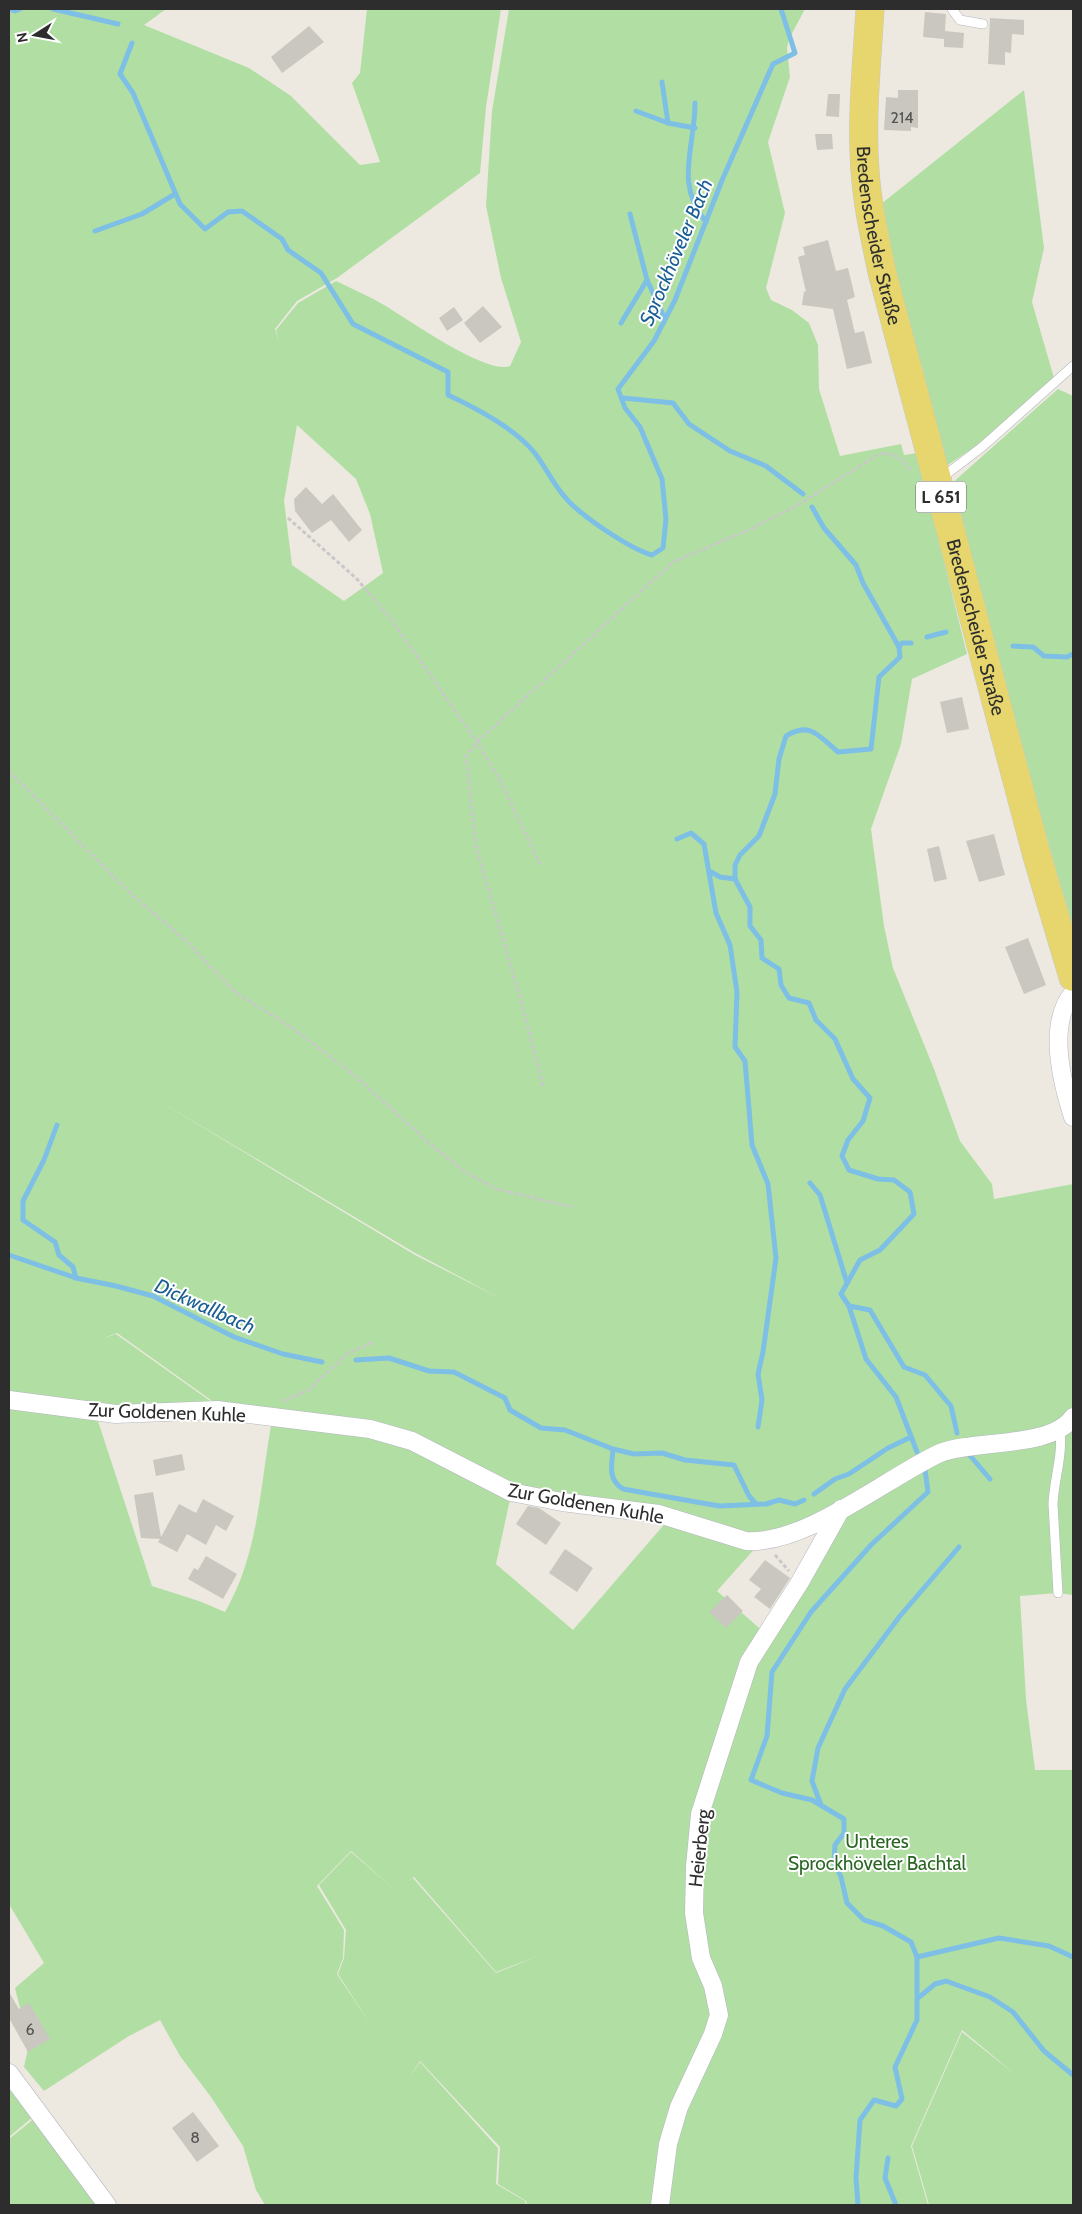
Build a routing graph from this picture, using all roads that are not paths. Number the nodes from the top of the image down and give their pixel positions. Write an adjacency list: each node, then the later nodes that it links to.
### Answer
1 (870, 9): 7 (main road, Bredenscheider Straße / L 651)
2 (952, 9): 3 (lane)
3 (983, 24)
4 (1073, 366): 5 (lane)
5 (1062, 377): 6 (lane); 7 (lane)
6 (1073, 377)
7 (937, 482): 8 (main road, Bredenscheider Straße / L 651)
8 (1071, 960)
9 (1073, 993): 10 (street)
10 (1073, 1117)
11 (9, 1400): 14 (street, Zur Goldenen Kuhle)
12 (1073, 1417): 13 (street, Zur Goldenen Kuhle)
13 (1060, 1430): 14 (street, Zur Goldenen Kuhle); 15 (lane)
14 (841, 1509): 18 (street, Heierberg)
15 (1058, 1593)
16 (9, 2073): 17 (street)
17 (107, 2205)
18 (660, 2205)

